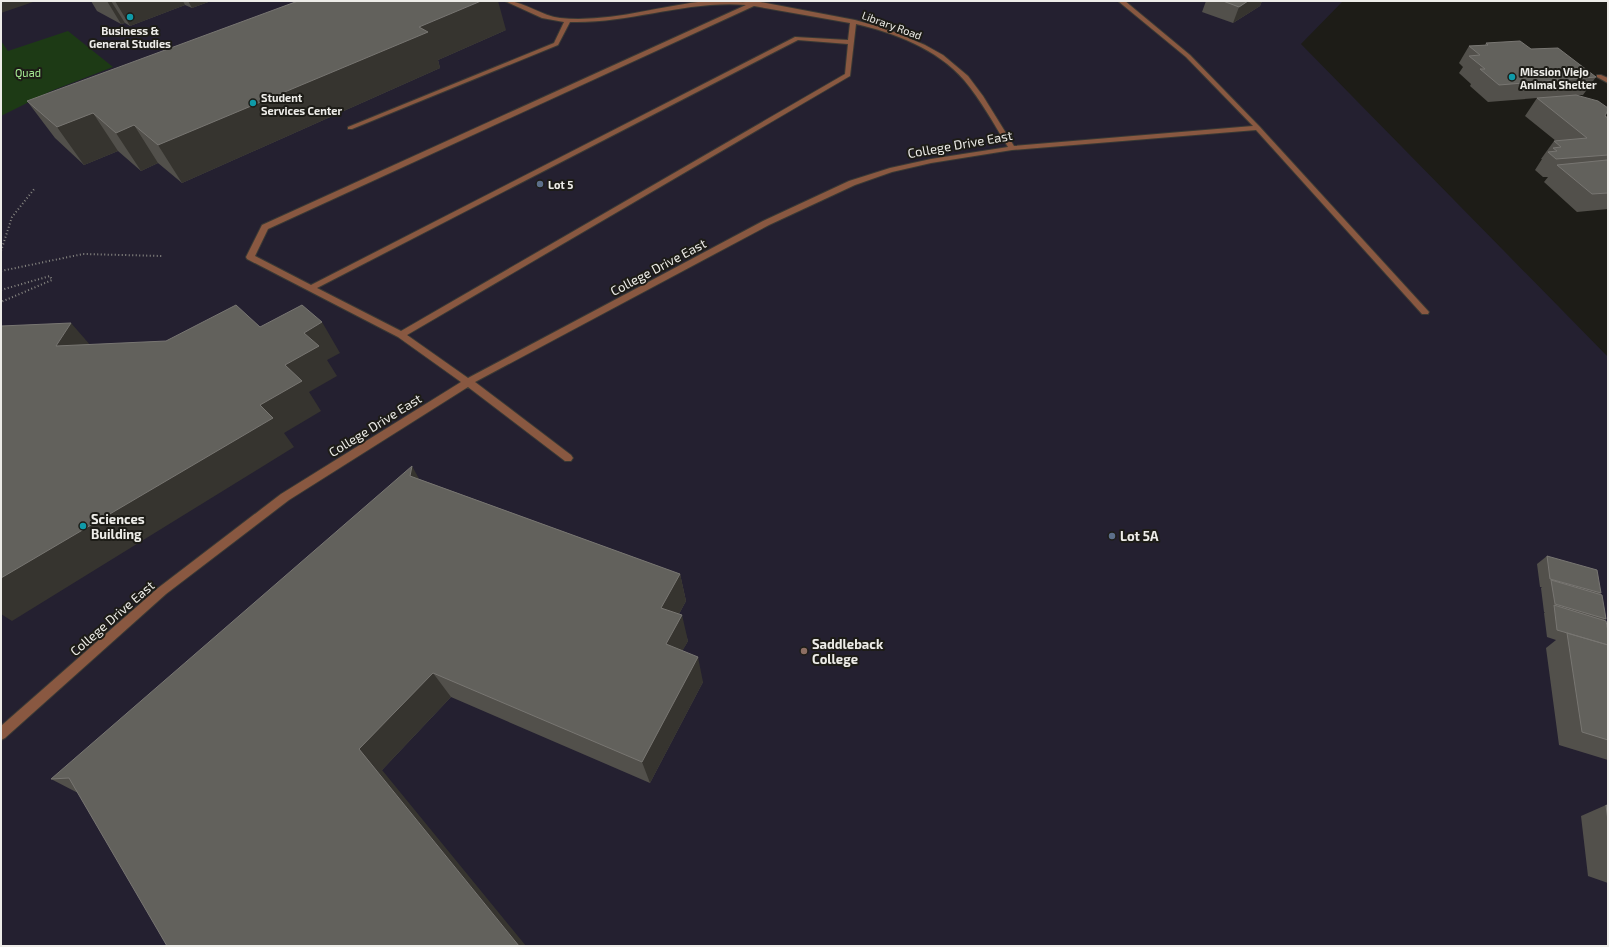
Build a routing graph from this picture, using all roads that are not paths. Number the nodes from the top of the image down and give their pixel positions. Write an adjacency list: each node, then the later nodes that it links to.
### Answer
1 (508, 1): 4 (street, Library Road)
2 (1121, 1): 10 (street)
3 (755, 3): 4 (street, Library Road); 5 (street, Library Road); 12 (street)
4 (568, 20): 9 (street)
5 (853, 21): 6 (street); 11 (street, Library Road)
6 (851, 42): 12 (street); 14 (street)
7 (1599, 76): 8 (street)
8 (1608, 81)
9 (350, 128)
10 (1258, 128): 11 (street, College Drive East); 13 (street)
11 (1012, 148): 15 (street, College Drive East)
12 (310, 288): 14 (street)
13 (1425, 312)
14 (401, 335): 15 (street)
15 (468, 382): 16 (street); 17 (street, College Drive East)
16 (568, 458)
17 (1, 734)

